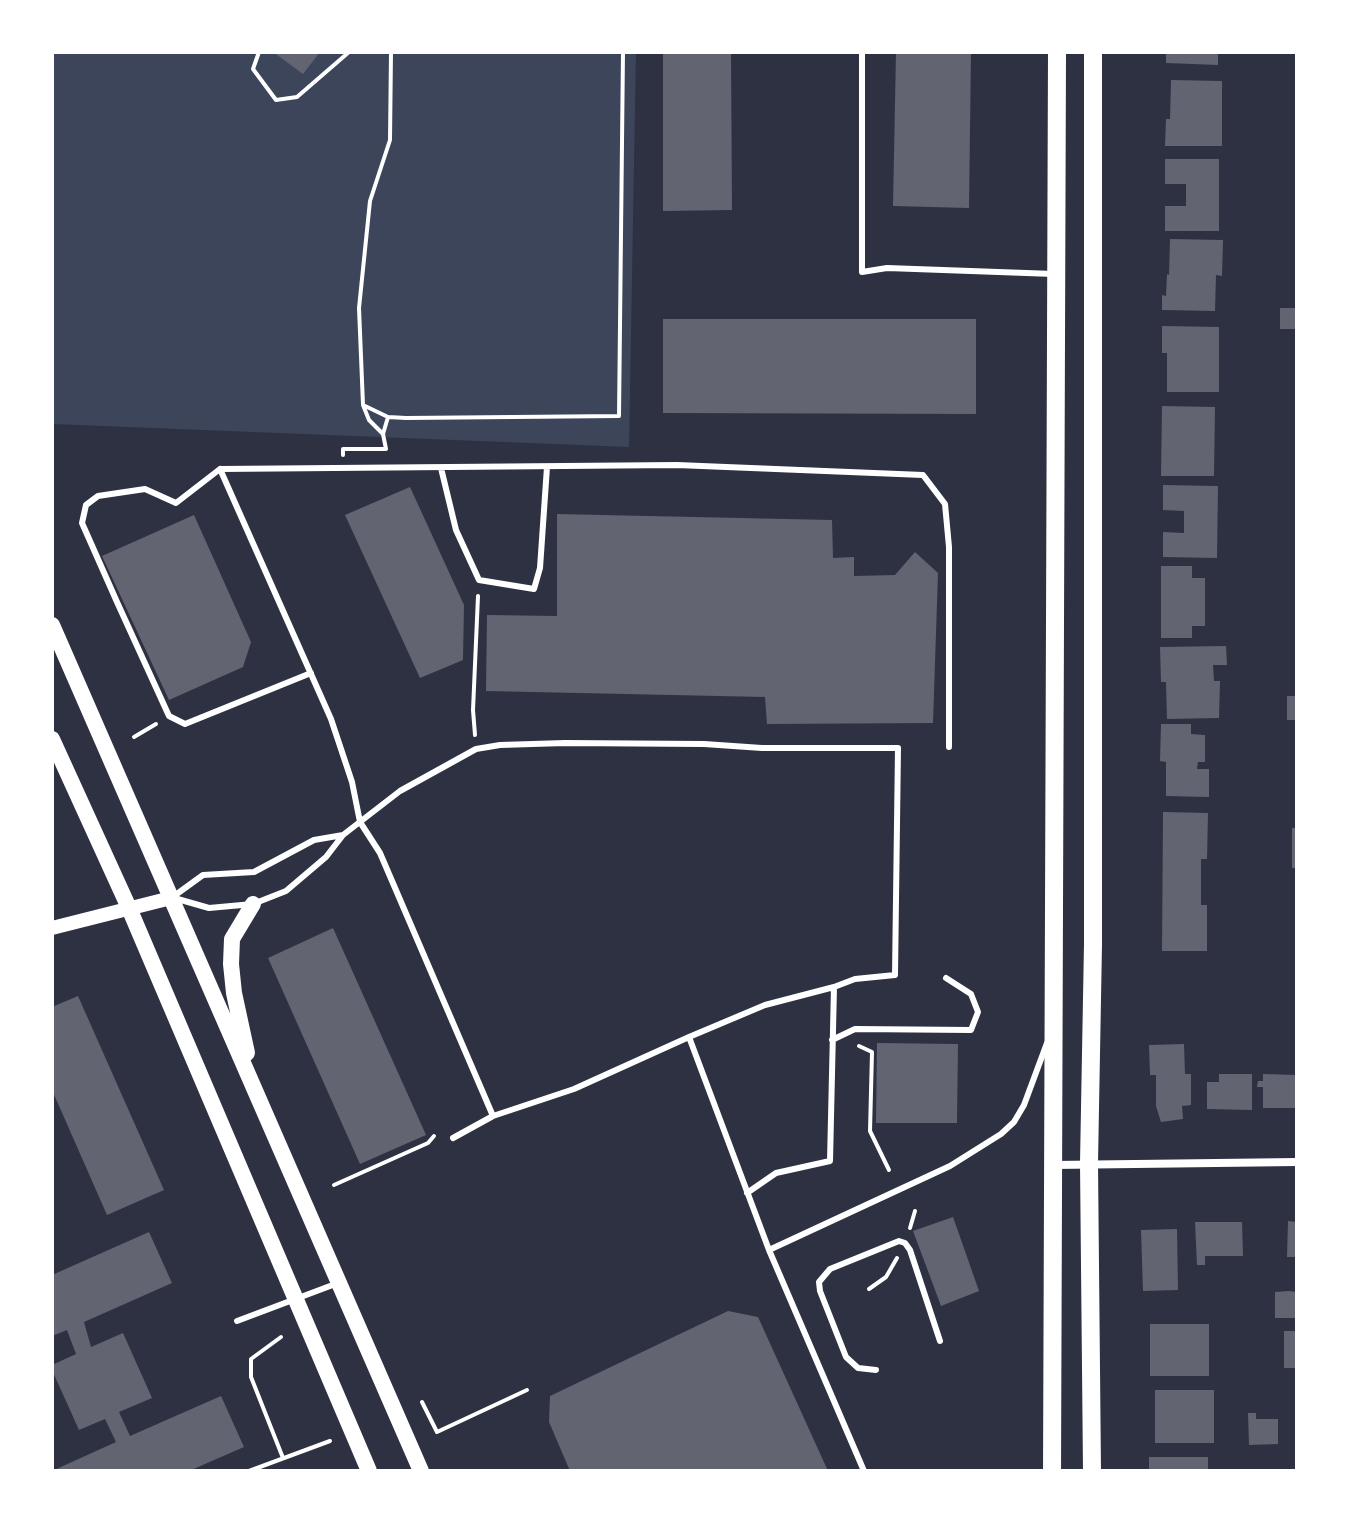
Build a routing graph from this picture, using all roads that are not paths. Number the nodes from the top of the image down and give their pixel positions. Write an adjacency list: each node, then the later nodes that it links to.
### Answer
1 (862, 52): 4 (lane)
2 (1057, 52): 4 (main road)
3 (1093, 52): 27 (main road)
4 (1057, 274): 20 (main road)
5 (547, 467): 6 (lane); 6 (lane); 11 (lane)
6 (441, 468): 7 (lane)
7 (220, 469): 9 (lane); 9 (lane)
8 (52, 625): 14 (main road)
9 (311, 673): 12 (lane)
10 (52, 739): 16 (main road)
11 (949, 747)
12 (360, 822): 13 (lane); 19 (lane); 24 (lane)
13 (343, 835): 14 (lane); 15 (lane)
14 (171, 898): 15 (lane); 16 (street); 23 (main road)
15 (253, 904): 23 (main road)
16 (129, 908): 17 (street); 32 (main road)
17 (52, 928)
18 (946, 978): 22 (lane)
19 (834, 987): 21 (lane); 22 (lane)
20 (1053, 1028): 28 (main road); 30 (lane)
21 (689, 1037): 24 (lane); 29 (lane)
22 (832, 1040): 29 (lane)
23 (254, 1086): 31 (main road)
24 (493, 1116): 25 (lane)
25 (453, 1138)
26 (1297, 1162): 27 (street)
27 (1089, 1163): 28 (street); 40 (main road)
28 (1052, 1165): 39 (main road)
29 (747, 1193): 30 (lane)
30 (769, 1250): 38 (lane)
31 (341, 1282): 32 (lane); 37 (main road)
32 (296, 1297): 33 (lane); 36 (main road)
33 (237, 1321)
34 (940, 1341): 35 (lane)
35 (876, 1370)
36 (369, 1471)
37 (421, 1471)
38 (864, 1471)
39 (1052, 1471)
40 (1092, 1471)

